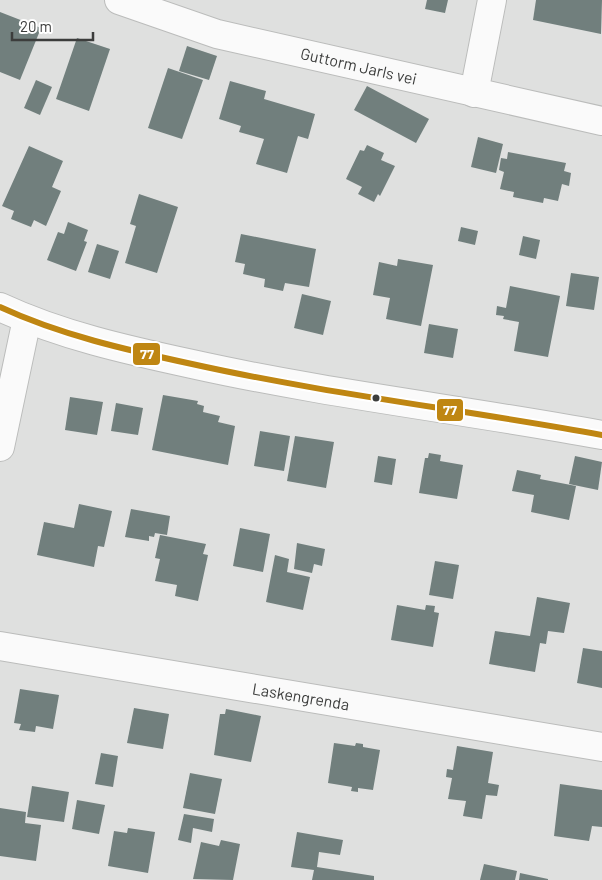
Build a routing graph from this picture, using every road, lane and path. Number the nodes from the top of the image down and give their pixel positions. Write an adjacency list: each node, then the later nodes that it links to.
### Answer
1 (119, 0): 3 (street, Guttorm Jarls vei)
2 (492, 0): 3 (street)
3 (474, 93): 4 (street, Guttorm Jarls vei)
4 (602, 121)
5 (0, 306): 6 (street)
6 (27, 319): 7 (street); 8 (street)
7 (602, 435)
8 (0, 447)
9 (0, 646): 10 (street, Laskengrenda)
10 (602, 747)

